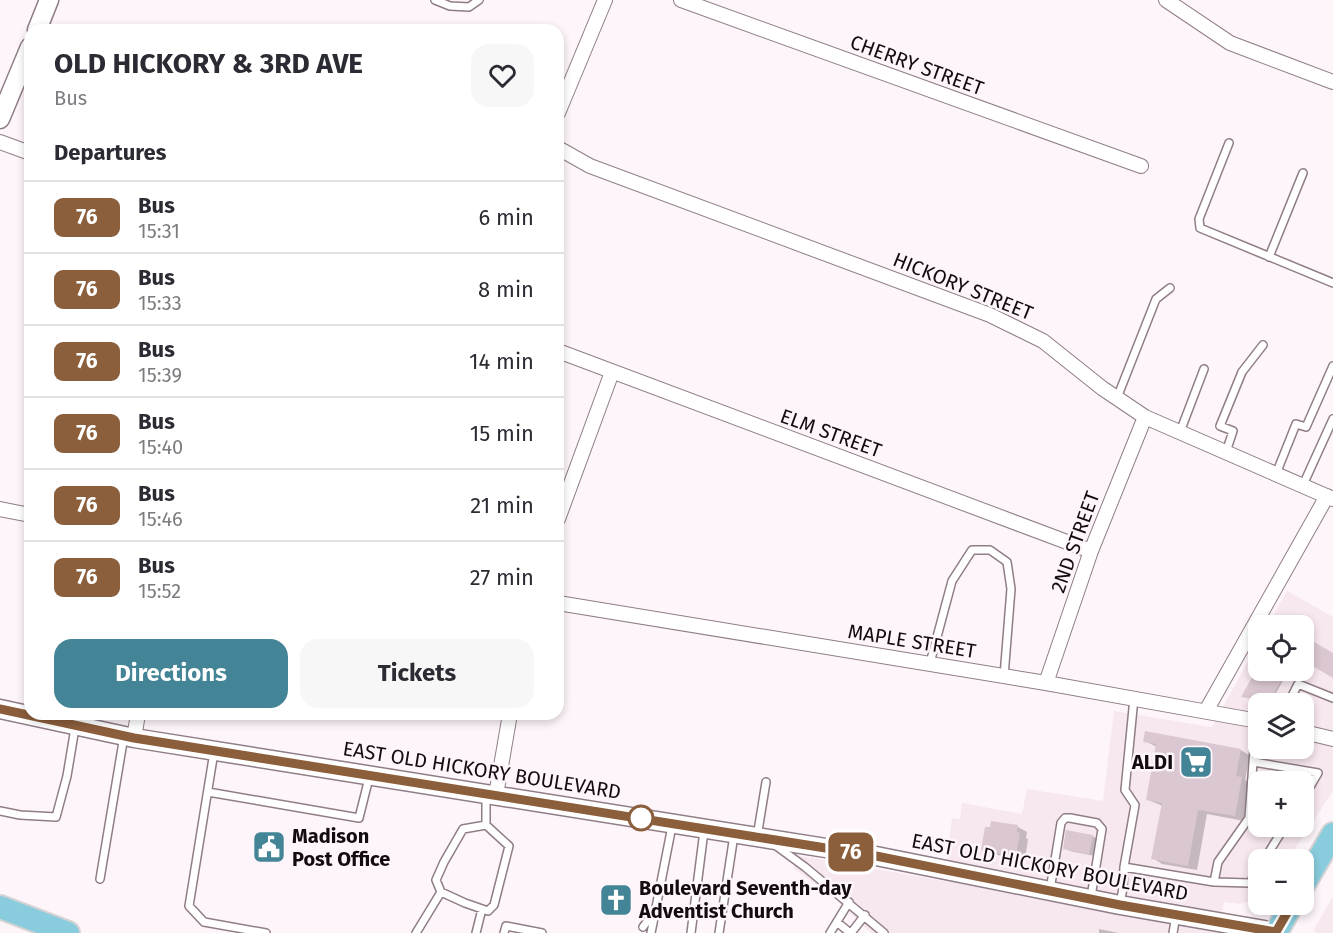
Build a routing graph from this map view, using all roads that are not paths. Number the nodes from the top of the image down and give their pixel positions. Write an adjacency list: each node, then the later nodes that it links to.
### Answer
1 (49, 0): 7 (street)
2 (435, 0): 3 (lane)
3 (479, 0)
4 (605, 0): 10 (street)
5 (681, 0): 16 (street, CHERRY STREET)
6 (1166, 0): 9 (street)
7 (39, 24)
8 (24, 61): 11 (street)
9 (1333, 82)
10 (564, 99)
11 (0, 119)
12 (0, 142): 14 (street)
13 (1229, 142): 18 (lane)
14 (24, 151)
15 (564, 151): 26 (street, HICKORY STREET)
16 (1141, 166)
17 (1303, 173): 18 (lane)
18 (1269, 257): 19 (lane)
19 (1333, 283)
20 (1170, 288): 26 (lane)
21 (1263, 345): 30 (lane)
22 (564, 353): 25 (street, ELM STREET)
23 (1333, 366): 31 (lane)
24 (1204, 369): 29 (lane)
25 (612, 372): 34 (street); 37 (street, ELM STREET)
26 (1117, 398): 27 (street, HICKORY STREET)
27 (1145, 417): 29 (street, HICKORY STREET); 37 (street, 2ND STREET)
28 (1333, 419): 32 (lane)
29 (1180, 432): 30 (street, HICKORY STREET)
30 (1226, 452): 31 (street, HICKORY STREET)
31 (1276, 474): 32 (street, HICKORY STREET)
32 (1303, 485): 33 (street, HICKORY STREET)
33 (1330, 498): 46 (street)
34 (564, 503)
35 (0, 509): 36 (street)
36 (24, 513)
37 (1091, 550): 41 (street, 2ND STREET)
38 (564, 604): 39 (street, MAPLE STREET)
39 (930, 663): 40 (street, MAPLE STREET); 40 (lane)
40 (1004, 676): 41 (street, MAPLE STREET)
41 (1046, 683): 43 (street, MAPLE STREET)
42 (1294, 693): 44 (lane)
43 (1134, 698): 46 (street, MAPLE STREET); 70 (lane)
44 (1333, 698)
45 (0, 709): 47 (street, EAST OLD HICKORY BOULEVARD)
46 (1206, 711): 48 (street, MAPLE STREET)
47 (24, 713)
48 (1248, 719)
49 (67, 720): 53 (street, EAST OLD HICKORY BOULEVARD); 63 (lane)
50 (136, 720): 53 (street)
51 (509, 720): 62 (street)
52 (1314, 734): 54 (street)
53 (129, 737): 55 (street, EAST OLD HICKORY BOULEVARD); 72 (lane)
54 (1333, 739)
55 (214, 751): 59 (street, EAST OLD HICKORY BOULEVARD); 61 (lane)
56 (1254, 759): 57 (lane)
57 (1254, 762): 58 (lane); 73 (lane)
58 (1306, 771)
59 (370, 775): 61 (lane); 62 (street, EAST OLD HICKORY BOULEVARD)
60 (766, 782): 68 (lane)
61 (208, 792): 89 (lane)
62 (491, 794): 64 (street, EAST OLD HICKORY BOULEVARD); 65 (lane)
63 (0, 811)
64 (673, 824): 66 (street, EAST OLD HICKORY BOULEVARD); 82 (lane)
65 (486, 825): 76 (lane); 81 (lane)
66 (705, 829): 67 (street, EAST OLD HICKORY BOULEVARD); 95 (lane)
67 (735, 833): 68 (street, EAST OLD HICKORY BOULEVARD); 96 (lane)
68 (761, 838): 75 (street, EAST OLD HICKORY BOULEVARD); 78 (lane)
69 (1331, 843): 71 (main road)
70 (1124, 867): 73 (lane); 79 (lane)
71 (1314, 869)
72 (100, 879)
73 (1214, 882): 74 (lane)
74 (1248, 883)
75 (1050, 891): 77 (street, EAST OLD HICKORY BOULEVARD); 77 (lane)
76 (441, 892): 81 (lane); 90 (lane)
77 (1090, 899): 79 (street, EAST OLD HICKORY BOULEVARD)
78 (849, 902): 83 (lane); 85 (lane)
79 (1120, 905): 86 (street, EAST OLD HICKORY BOULEVARD)
80 (0, 907): 88 (main road)
81 (482, 909): 91 (lane)
82 (656, 911): 87 (lane); 94 (lane)
83 (864, 915): 98 (lane); 99 (lane)
84 (1286, 915): 100 (main road)
85 (837, 922): 97 (lane); 98 (lane)
86 (1174, 924): 100 (street, EAST OLD HICKORY BOULEVARD)
87 (643, 927)
88 (68, 933)
89 (266, 933)
90 (416, 933)
91 (476, 933)
92 (504, 933): 93 (lane)
93 (542, 933)
94 (651, 933)
95 (691, 933)
96 (719, 933)
97 (831, 933)
98 (851, 933)
99 (884, 933)
100 (1276, 933): 101 (lane)
101 (1283, 933)

